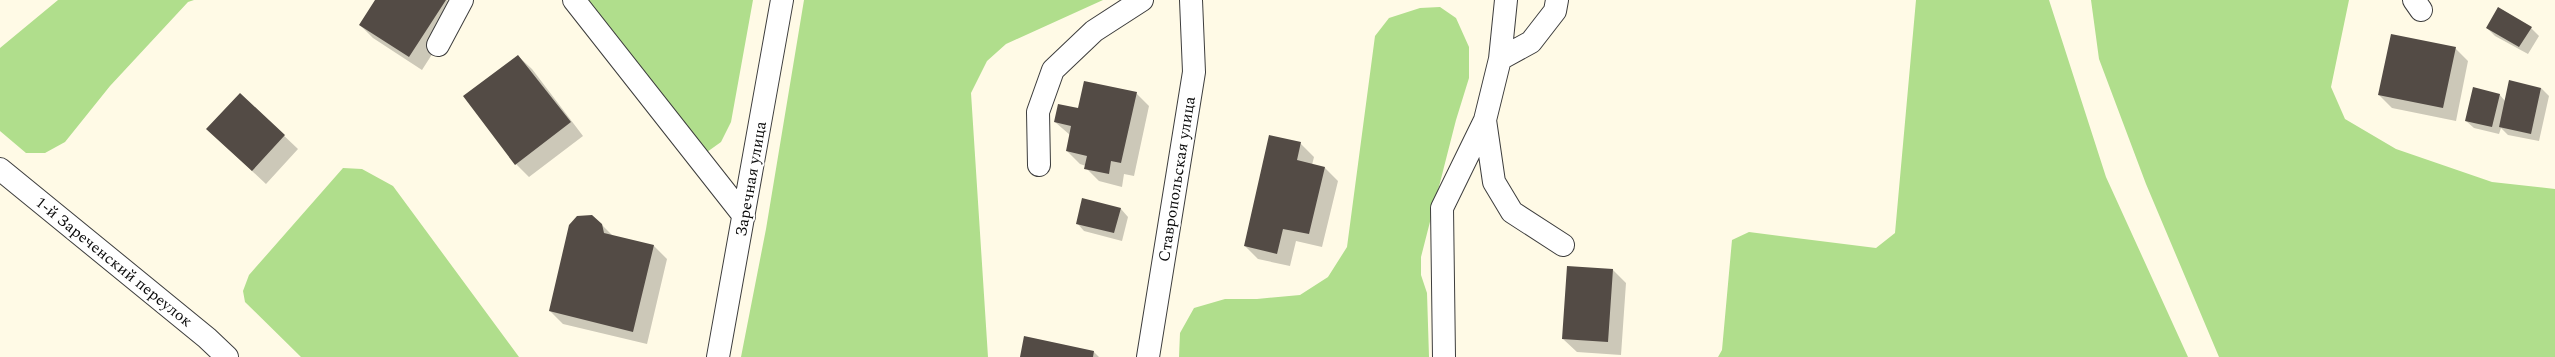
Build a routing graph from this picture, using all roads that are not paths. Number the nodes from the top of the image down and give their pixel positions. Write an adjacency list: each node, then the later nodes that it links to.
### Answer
1 (462, 0): 8 (street)
2 (574, 0): 13 (street)
3 (782, 0): 13 (street, Заречная улица)
4 (1142, 0): 11 (street)
5 (1191, 0): 17 (street, Ставропольская улица)
6 (1506, 0): 9 (street)
7 (1557, 0): 9 (street)
8 (438, 45)
9 (1500, 59): 10 (street)
10 (1485, 120): 14 (street); 18 (street)
11 (1039, 165)
12 (1, 171): 15 (street, 1-й Зареченский переулок)
13 (744, 216): 16 (street, Заречная улица)
14 (1563, 245)
15 (227, 357)
16 (718, 357)
17 (1148, 357)
18 (1444, 357)

